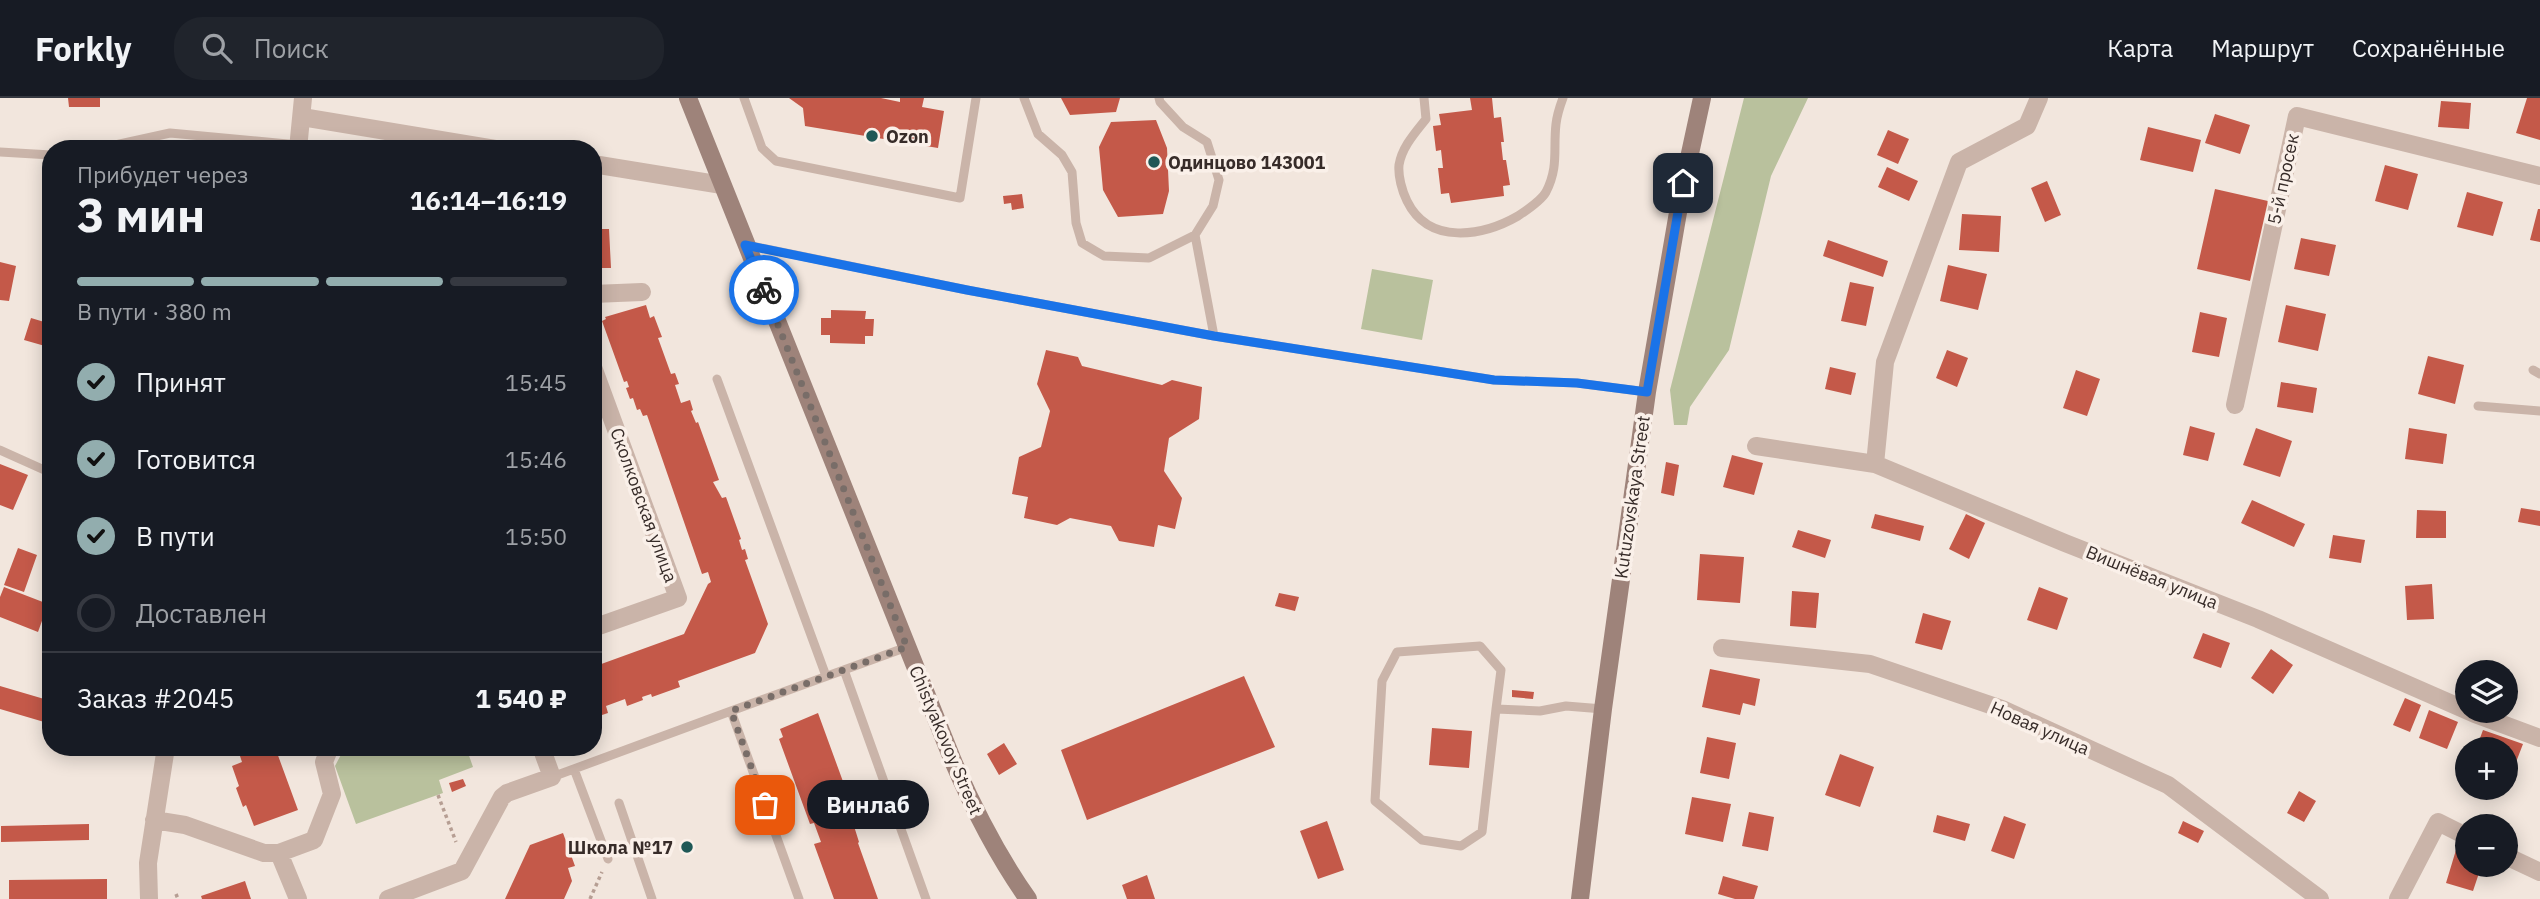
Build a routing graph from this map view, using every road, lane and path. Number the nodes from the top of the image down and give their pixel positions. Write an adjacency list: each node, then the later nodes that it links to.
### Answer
1 (303, 98): 11 (street)
2 (744, 98): 3 (lane)
3 (976, 98)
4 (1024, 98): 21 (lane)
5 (1159, 98): 21 (lane)
6 (1424, 98): 7 (lane)
7 (1563, 98)
8 (1702, 98): 28 (street, Kutuzovskaya Street)
9 (2039, 98): 34 (street)
10 (689, 102): 20 (street, Chistyakovoy Street)
11 (302, 117): 14 (street); 15 (street)
12 (138, 140): 13 (lane)
13 (234, 140)
14 (299, 140)
15 (441, 140)
16 (0, 152): 17 (lane)
17 (42, 154)
18 (602, 165): 20 (street)
19 (2540, 176): 29 (street, 5-й просек)
20 (722, 185): 22 (street, Chistyakovoy Street)
21 (1195, 235): 25 (lane)
22 (745, 245): 25 (lane); 37 (street, Chistyakovoy Street)
23 (642, 292): 24 (street)
24 (602, 294)
25 (1214, 336): 28 (lane)
26 (717, 379): 40 (lane)
27 (602, 391): 36 (street, Сколковская улица)
28 (1647, 392): 42 (street, Kutuzovskaya Street)
29 (2235, 405)
30 (2479, 406): 31 (lane)
31 (2540, 411)
32 (1756, 446): 34 (street, Вишнёвая улица)
33 (0, 450): 35 (lane)
34 (1875, 464): 44 (street, Вишнёвая улица)
35 (42, 469)
36 (602, 625)
37 (907, 647): 39 (lane); 68 (street, Chistyakovoy Street)
38 (1722, 648): 70 (street, Новая улица)
39 (844, 670): 40 (lane); 67 (lane)
40 (826, 676): 43 (lane)
41 (1496, 709): 41 (lane); 42 (lane)
42 (1603, 709): 69 (street, Kutuzovskaya Street)
43 (731, 711): 48 (lane); 66 (lane)
44 (2540, 738)
45 (165, 756): 52 (street)
46 (326, 756): 56 (street)
47 (544, 756): 49 (street)
48 (574, 769): 49 (lane); 57 (lane)
49 (552, 777): 59 (street)
50 (438, 795): 53 (path)
51 (619, 803): 65 (lane)
52 (154, 820): 56 (street); 61 (street)
53 (450, 828): 55 (path); 59 (path)
54 (2455, 830): 71 (street)
55 (442, 831)
56 (279, 853): 62 (street)
57 (608, 859): 64 (path)
58 (2518, 862): 60 (street)
59 (464, 867): 63 (street)
60 (2540, 873)
61 (149, 899)
62 (298, 899)
63 (388, 899)
64 (590, 899)
65 (654, 899)
66 (799, 899)
67 (926, 899)
68 (1028, 899)
69 (1580, 899)
70 (2320, 899)
71 (2398, 899)

